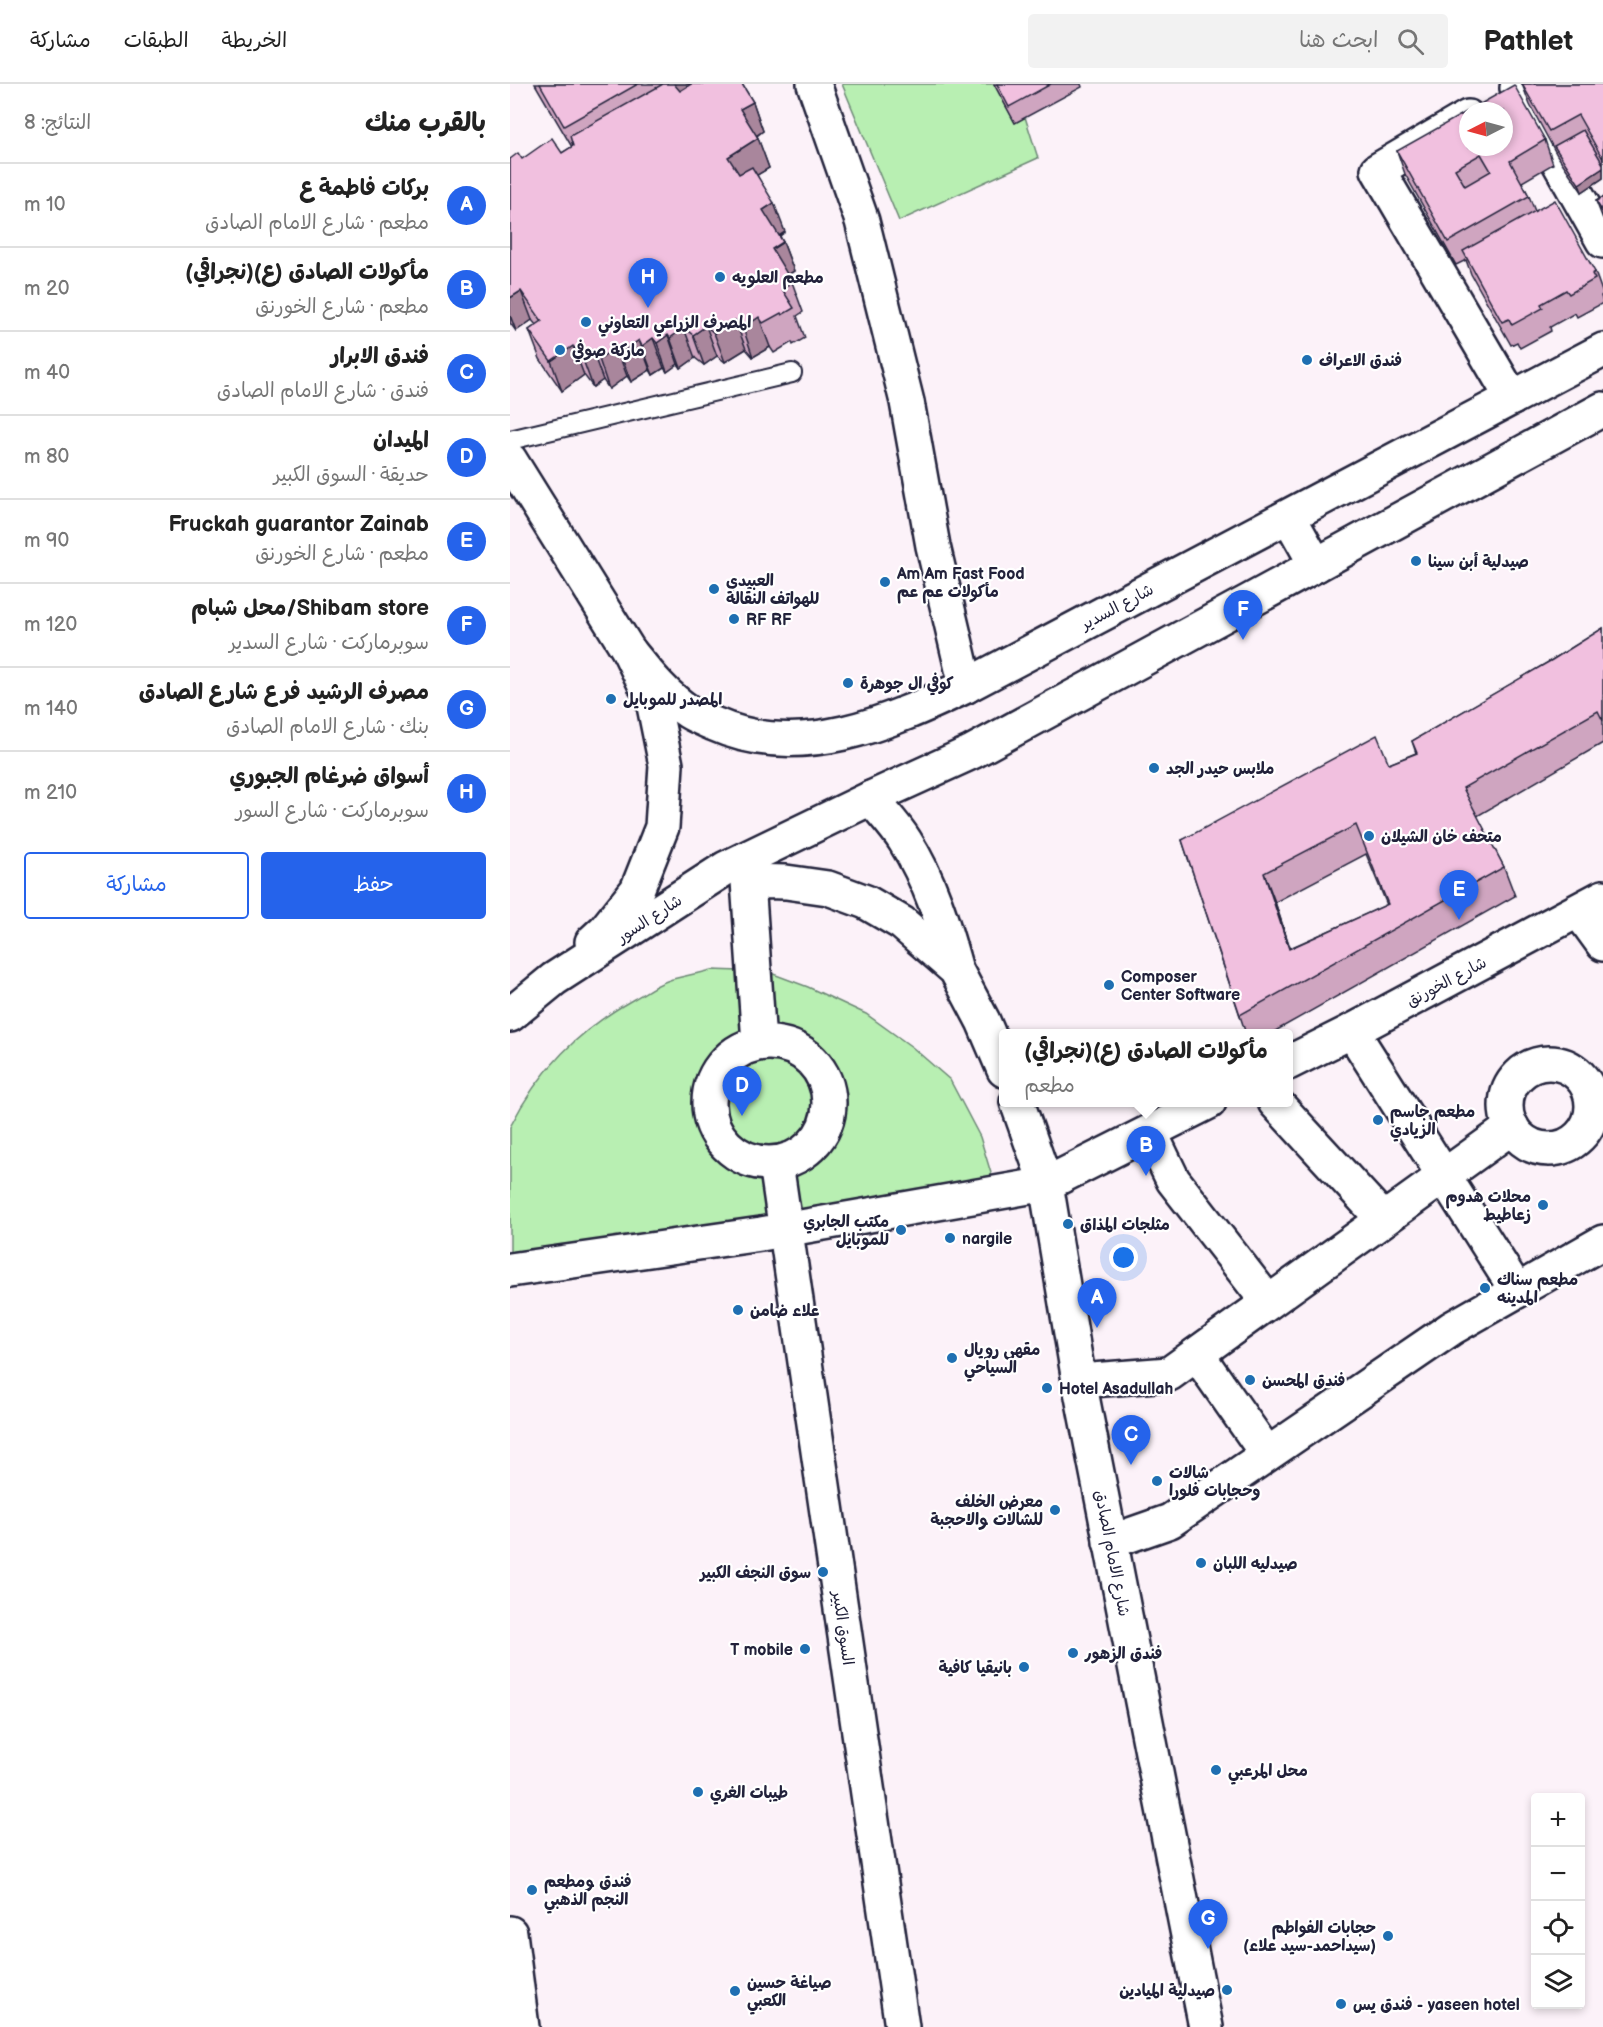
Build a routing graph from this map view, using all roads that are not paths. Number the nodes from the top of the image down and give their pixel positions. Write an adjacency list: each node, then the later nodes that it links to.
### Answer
1 (1520, 86): 3 (street); 5 (street)
2 (809, 87): 15 (street)
3 (1493, 102)
4 (1459, 122): 8 (street)
5 (1603, 241)
6 (1603, 350): 8 (street, شارع السدير)
7 (792, 373): 10 (lane)
8 (1512, 398): 12 (street, شارع السدير)
9 (1603, 409): 13 (street)
10 (510, 440)
11 (510, 460): 14 (street)
12 (1288, 517): 13 (street); 15 (street, شارع السدير)
13 (1316, 565): 16 (street)
14 (629, 651): 15 (street, شارع السدير); 20 (street)
15 (966, 686)
16 (871, 798): 19 (street); 20 (street, شارع السور)
17 (1591, 904): 18 (street); 22 (street, شارع الخورنق)
18 (1603, 944)
19 (956, 970): 23 (street); 24 (street)
20 (554, 980): 21 (street, شارع السور)
21 (510, 1015)
22 (1352, 1031): 25 (street, شارع الخورنق); 33 (street)
23 (759, 1043): 32 (street); 32 (street)
24 (999, 1058)
25 (1293, 1060)
26 (1593, 1074): 30 (street); 30 (street)
27 (1019, 1107): 34 (street, شارع الامام الصادق)
28 (1199, 1107): 31 (street)
29 (1280, 1107): 35 (street)
30 (1512, 1127): 33 (street)
31 (1150, 1132): 34 (street); 40 (street)
32 (776, 1163): 36 (street, السوق الكبير)
33 (1443, 1176): 35 (street); 39 (street)
34 (1046, 1184): 36 (street); 42 (street, شارع الامام الصادق)
35 (1383, 1219): 40 (street)
36 (786, 1229): 38 (street); 47 (street, السوق الكبير)
37 (1603, 1242): 39 (street)
38 (510, 1270)
39 (1517, 1291): 43 (street)
40 (1268, 1302): 41 (street)
41 (1197, 1354): 42 (street); 43 (street)
42 (1079, 1381): 44 (street, شارع الامام الصادق)
43 (1267, 1454): 44 (street)
44 (1110, 1542): 48 (street, شارع الامام الصادق)
45 (510, 1933): 46 (street)
46 (522, 2027)
47 (902, 2027)
48 (1206, 2027)

